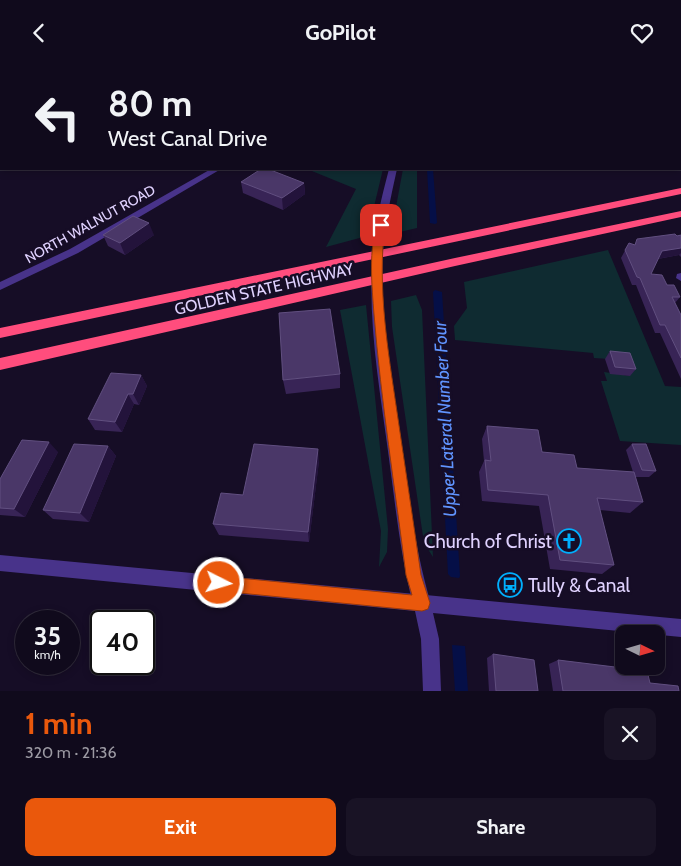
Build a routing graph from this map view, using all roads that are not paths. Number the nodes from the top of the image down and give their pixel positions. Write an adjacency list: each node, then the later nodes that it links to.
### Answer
1 (215, 170): 5 (street, NORTH WALNUT ROAD)
2 (393, 170): 9 (street)
3 (681, 191): 6 (highway, GOLDEN STATE HIGHWAY)
4 (681, 214): 7 (highway, GOLDEN STATE HIGHWAY)
5 (0, 286)
6 (0, 333)
7 (0, 364)
8 (0, 563): 9 (street)
9 (422, 603): 10 (street); 11 (street)
10 (680, 631)
11 (432, 691)

